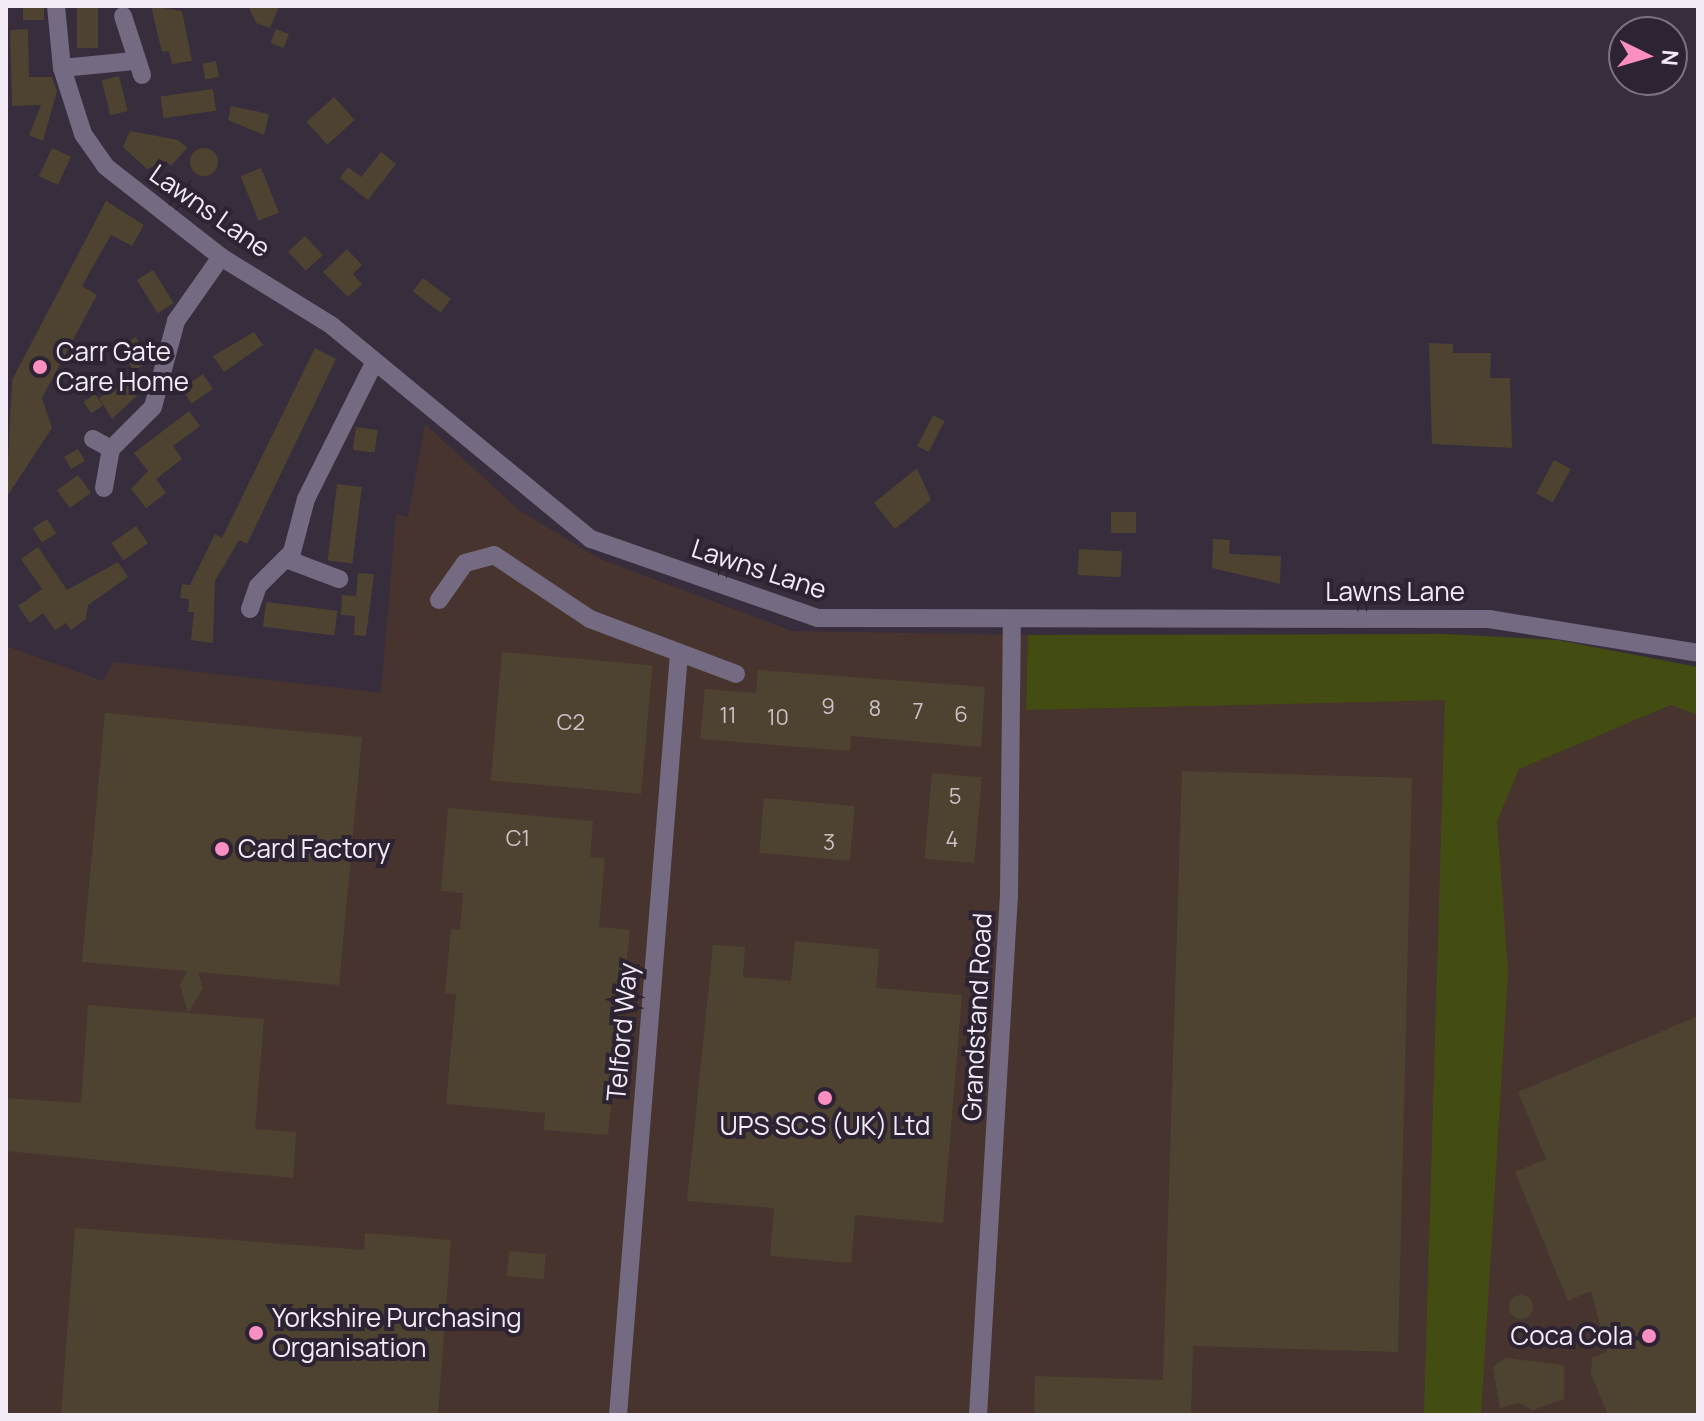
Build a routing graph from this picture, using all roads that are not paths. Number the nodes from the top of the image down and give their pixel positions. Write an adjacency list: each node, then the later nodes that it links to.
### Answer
1 (56, 6): 3 (street, Lawns Lane)
2 (123, 16): 3 (street)
3 (62, 68): 4 (street, Lawns Lane)
4 (221, 257): 5 (street, Lawns Lane); 7 (street)
5 (374, 363): 9 (street); 13 (street, Lawns Lane)
6 (93, 439): 7 (street)
7 (111, 449): 8 (street)
8 (104, 488)
9 (286, 559): 10 (street); 12 (street)
10 (339, 579)
11 (439, 600): 14 (street)
12 (250, 609)
13 (1012, 620): 15 (street, Lawns Lane); 18 (street, Grandstand Road)
14 (679, 653): 16 (street); 17 (street, Telford Way)
15 (1698, 653)
16 (736, 674)
17 (618, 1415)
18 (978, 1415)

